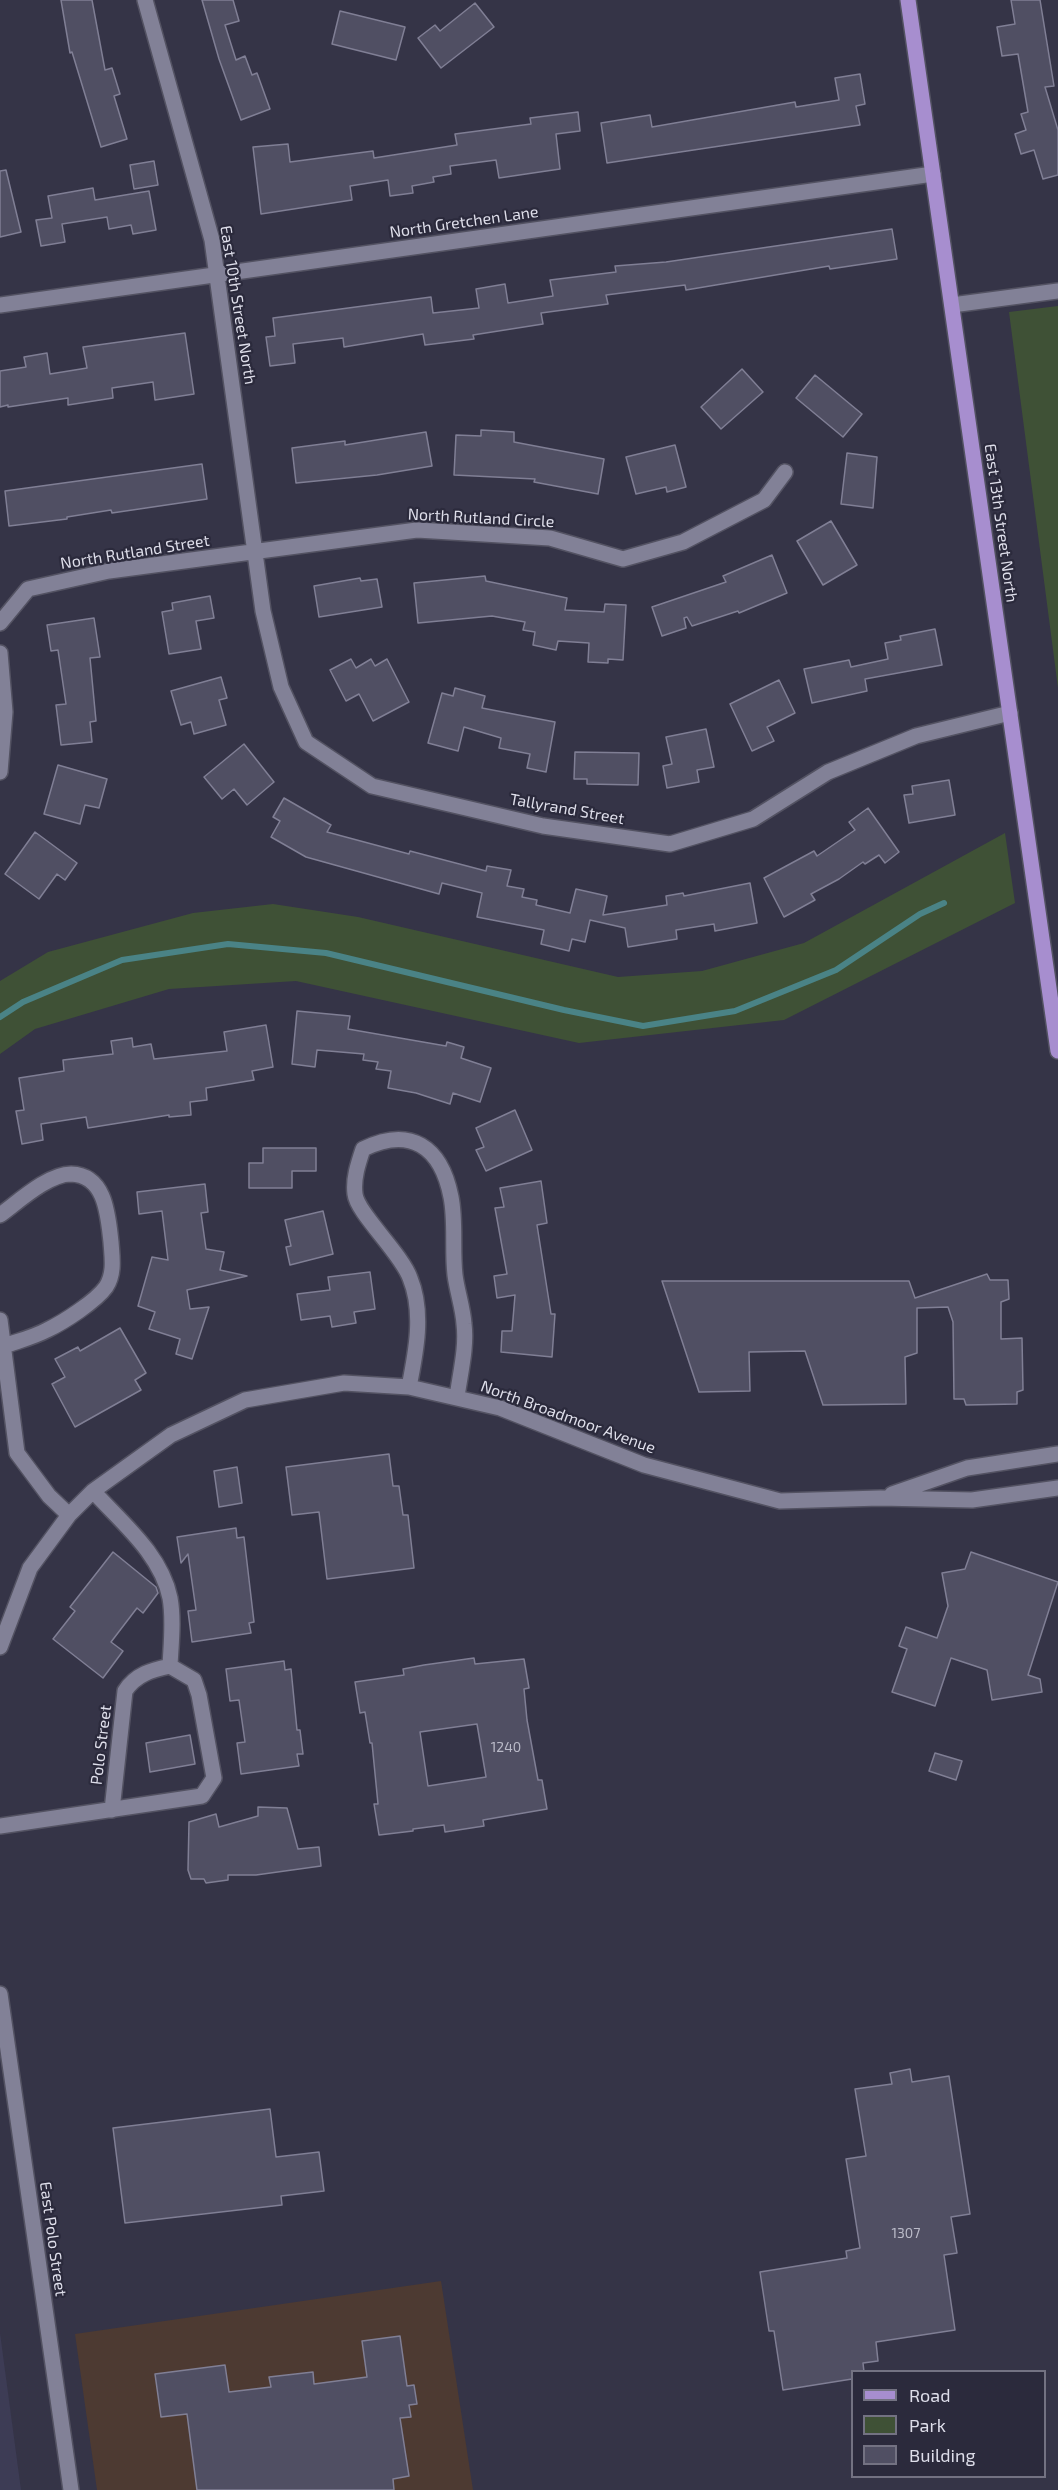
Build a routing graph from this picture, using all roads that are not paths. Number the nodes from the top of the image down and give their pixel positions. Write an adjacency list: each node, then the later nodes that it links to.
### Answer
1 (145, 0): 4 (street, East 10th Street North)
2 (908, 0): 3 (main road, East 13th Street North)
3 (933, 174): 4 (street, North Gretchen Lane); 7 (main road, East 13th Street North)
4 (217, 275): 6 (street, North Gretchen Lane); 9 (street, East 10th Street North)
5 (1058, 291): 7 (street)
6 (0, 305)
7 (952, 305): 12 (main road, East 13th Street North)
8 (785, 472): 9 (street, North Rutland Circle)
9 (255, 551): 10 (street, North Rutland Street); 12 (street, Tallyrand Street)
10 (0, 623)
11 (0, 653): 13 (street)
12 (1010, 713): 14 (main road, East 13th Street North)
13 (0, 772)
14 (1058, 1050)
15 (0, 1215): 17 (street)
16 (0, 1320): 17 (street)
17 (4, 1346): 24 (street)
18 (409, 1387): 19 (street, North Broadmoor Avenue); 19 (street); 22 (street, North Broadmoor Avenue)
19 (457, 1397): 23 (street, North Broadmoor Avenue)
20 (1058, 1454): 23 (street, North Broadmoor Avenue)
21 (1058, 1488): 23 (street, North Broadmoor Avenue)
22 (93, 1491): 24 (street, North Broadmoor Avenue); 26 (street)
23 (880, 1498)
24 (69, 1515): 25 (street, North Broadmoor Avenue)
25 (0, 1647)
26 (170, 1666): 27 (street, Polo Street); 27 (street, Polo Street)
27 (111, 1810): 28 (street, Polo Street)
28 (0, 1826)
29 (0, 1994): 30 (street, East Polo Street)
30 (71, 2490)

